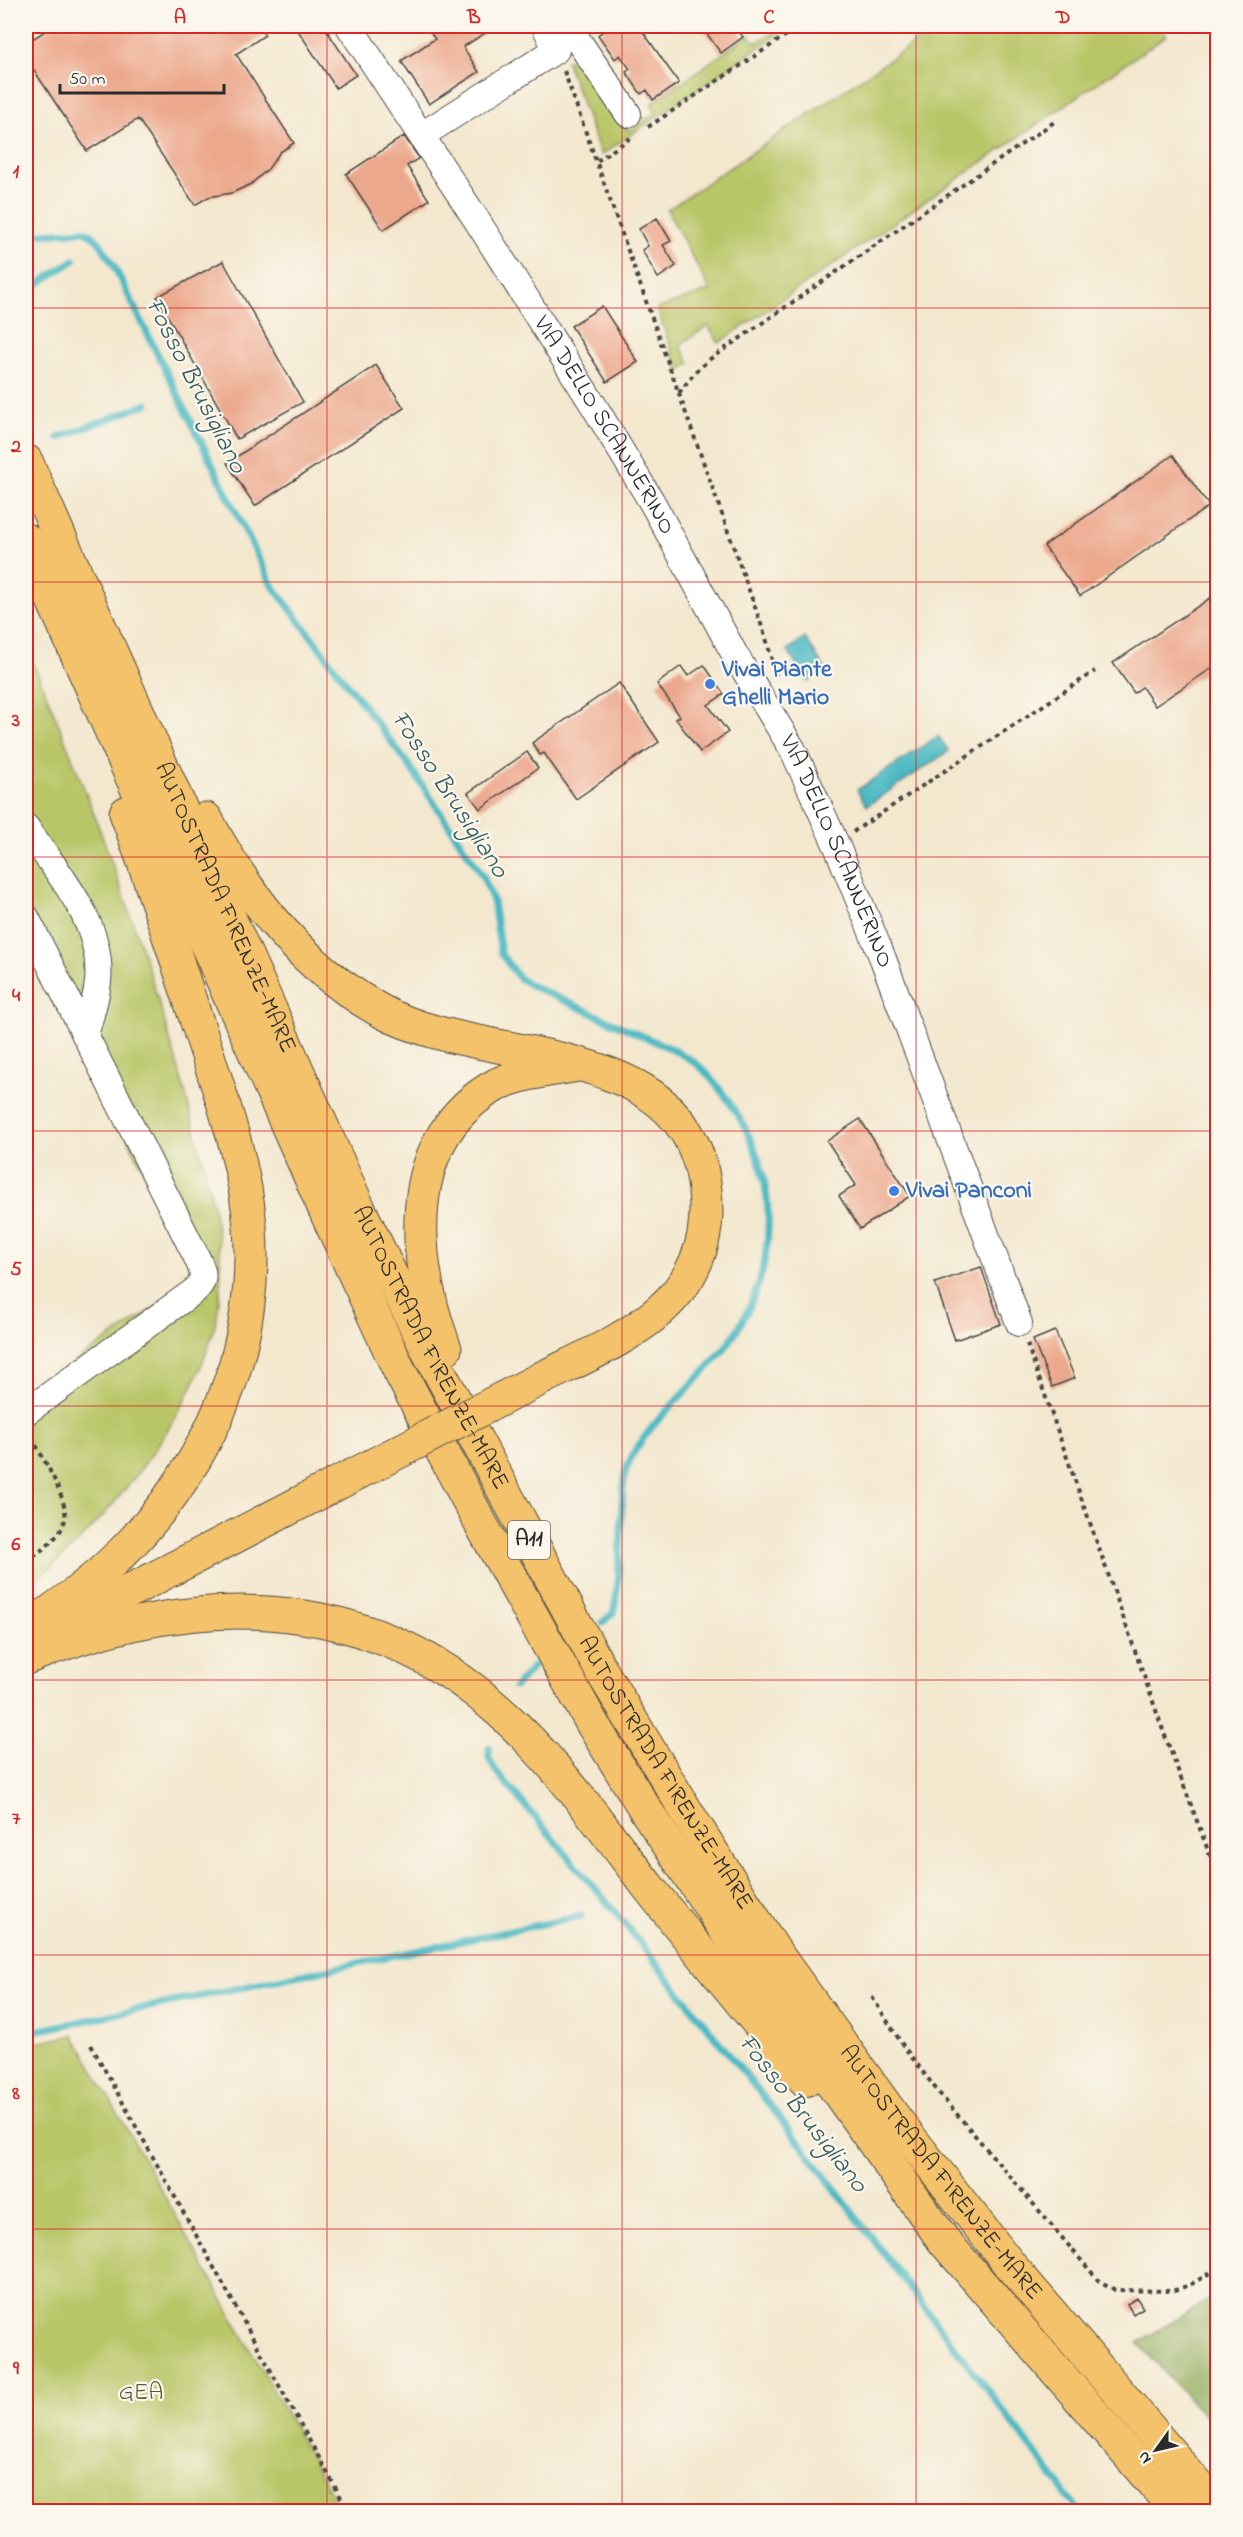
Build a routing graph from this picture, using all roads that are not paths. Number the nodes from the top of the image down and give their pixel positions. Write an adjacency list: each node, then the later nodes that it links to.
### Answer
1 (350, 26): 5 (street, VIA DELLO SCANNERINO)
2 (545, 26): 5 (street)
3 (568, 26): 4 (street)
4 (637, 126)
5 (422, 135): 13 (street, VIA DELLO SCANNERINO)
6 (26, 461): 7 (highway, AUTOSTRADA FIRENZE-MARE / A11)
7 (60, 538): 12 (highway); 15 (highway, AUTOSTRADA FIRENZE-MARE / A11)
8 (28, 546): 16 (highway); 19 (highway, AUTOSTRADA FIRENZE-MARE / A11)
9 (26, 827): 11 (street)
10 (26, 917): 11 (street)
11 (85, 1035): 14 (street)
12 (582, 1064): 15 (highway); 17 (highway, bridge)
13 (1019, 1323)
14 (26, 1412)
15 (500, 1487): 20 (highway, AUTOSTRADA FIRENZE-MARE / A11)
16 (26, 1627)
17 (26, 1644)
18 (26, 1658): 19 (highway)
19 (944, 2241): 21 (highway, AUTOSTRADA FIRENZE-MARE / A11)
20 (1218, 2509)
21 (1178, 2511)

